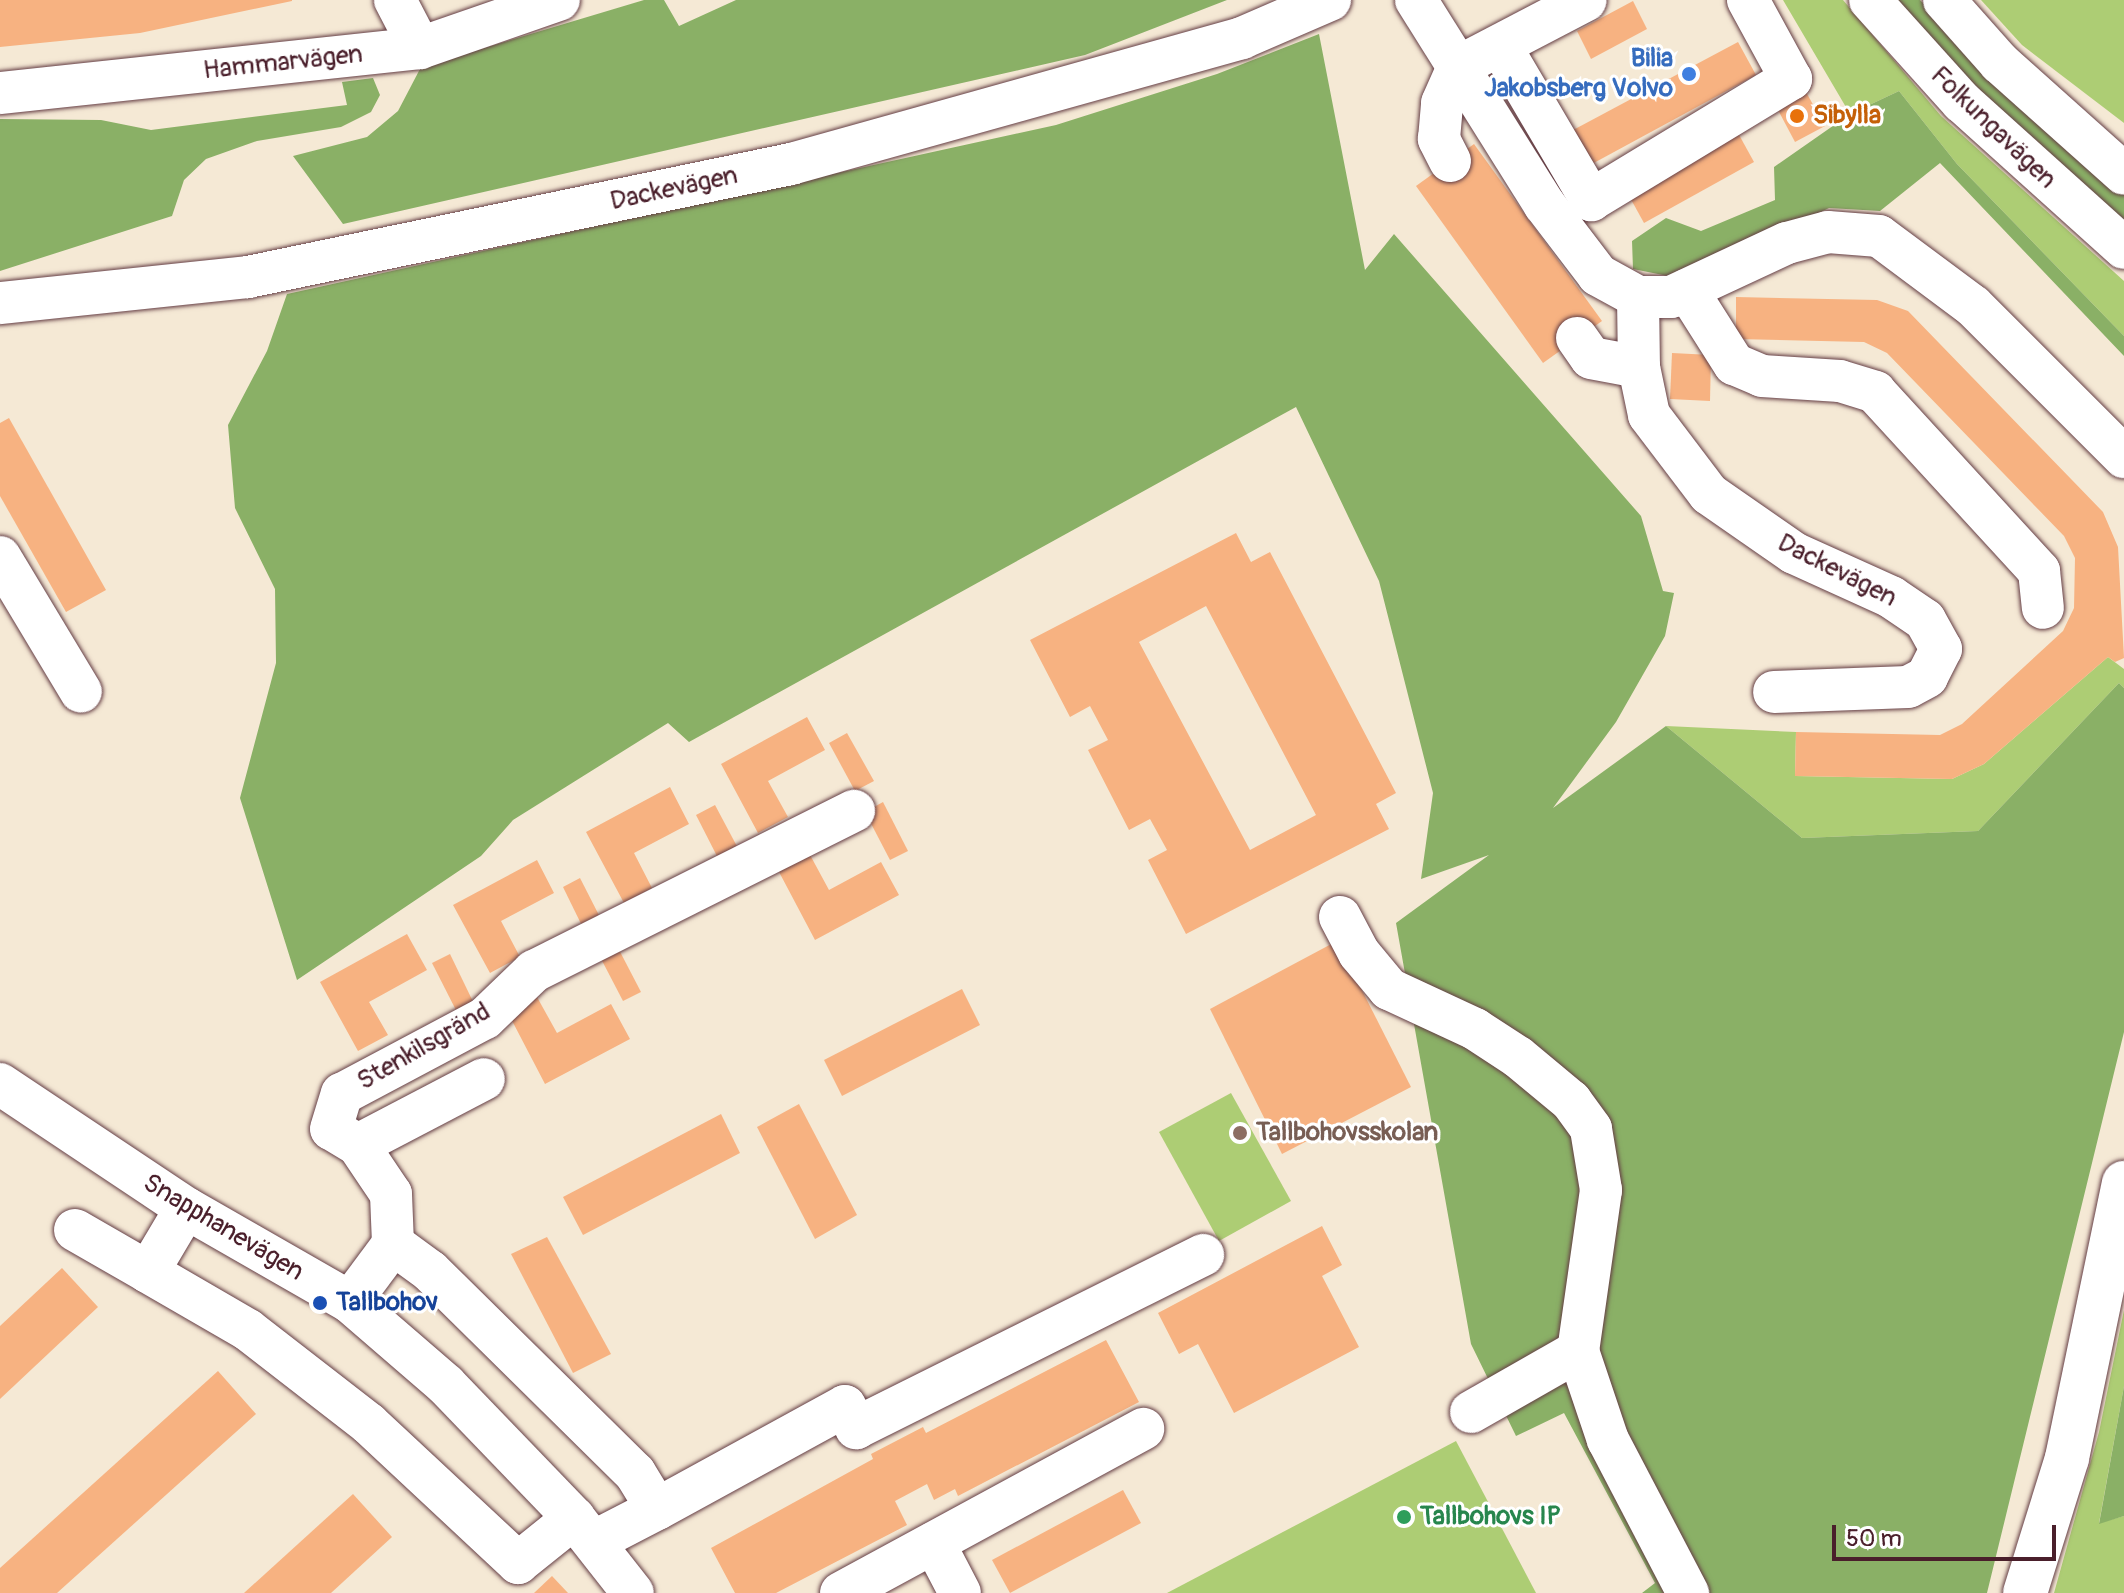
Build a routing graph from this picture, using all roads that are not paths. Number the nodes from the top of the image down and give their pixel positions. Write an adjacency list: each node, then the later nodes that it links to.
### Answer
1 (395, 0): 10 (street)
2 (559, 0): 10 (street, Hammarvägen)
3 (1330, 0): 18 (street, Dackevägen)
4 (1416, 0): 11 (street)
5 (1586, 0): 9 (street)
6 (1748, 0): 9 (street)
7 (1870, 0): 15 (street, Folkungavägen)
8 (1944, 0): 14 (street, Folkungavägen)
9 (1501, 47): 11 (street)
10 (420, 48): 12 (street, Hammarvägen)
11 (1458, 67): 13 (street); 17 (street)
12 (0, 93)
13 (1450, 161)
14 (2124, 174)
15 (2124, 248)
16 (1687, 290): 17 (street); 21 (street); 23 (street)
17 (1638, 297): 20 (street, Dackevägen)
18 (0, 303)
19 (1577, 338): 20 (street)
20 (1639, 367): 25 (street, Dackevägen)
21 (2124, 457)
22 (0, 557): 24 (street)
23 (2043, 608)
24 (81, 692)
25 (1774, 692)
26 (854, 811): 30 (street, Stenkilsgränd)
27 (1340, 917): 38 (street)
28 (484, 1079): 30 (street)
29 (0, 1084): 32 (street, Snapphanevägen)
30 (358, 1145): 34 (street, Stenkilsgränd)
31 (2124, 1183): 48 (highway)
32 (186, 1208): 36 (street); 37 (street, Snapphanevägen)
33 (75, 1230): 36 (street)
34 (393, 1244): 37 (street); 41 (street)
35 (1203, 1255): 41 (street)
36 (148, 1272): 42 (street)
37 (350, 1302): 42 (street, Snapphanevägen)
38 (1578, 1351): 39 (street); 47 (street)
39 (1471, 1412)
40 (1143, 1429): 43 (street)
41 (657, 1509): 42 (street)
42 (584, 1530): 44 (street, Snapphanevägen)
43 (934, 1543): 45 (street); 46 (street)
44 (633, 1593)
45 (841, 1593)
46 (960, 1593)
47 (1688, 1593)
48 (2025, 1593)

